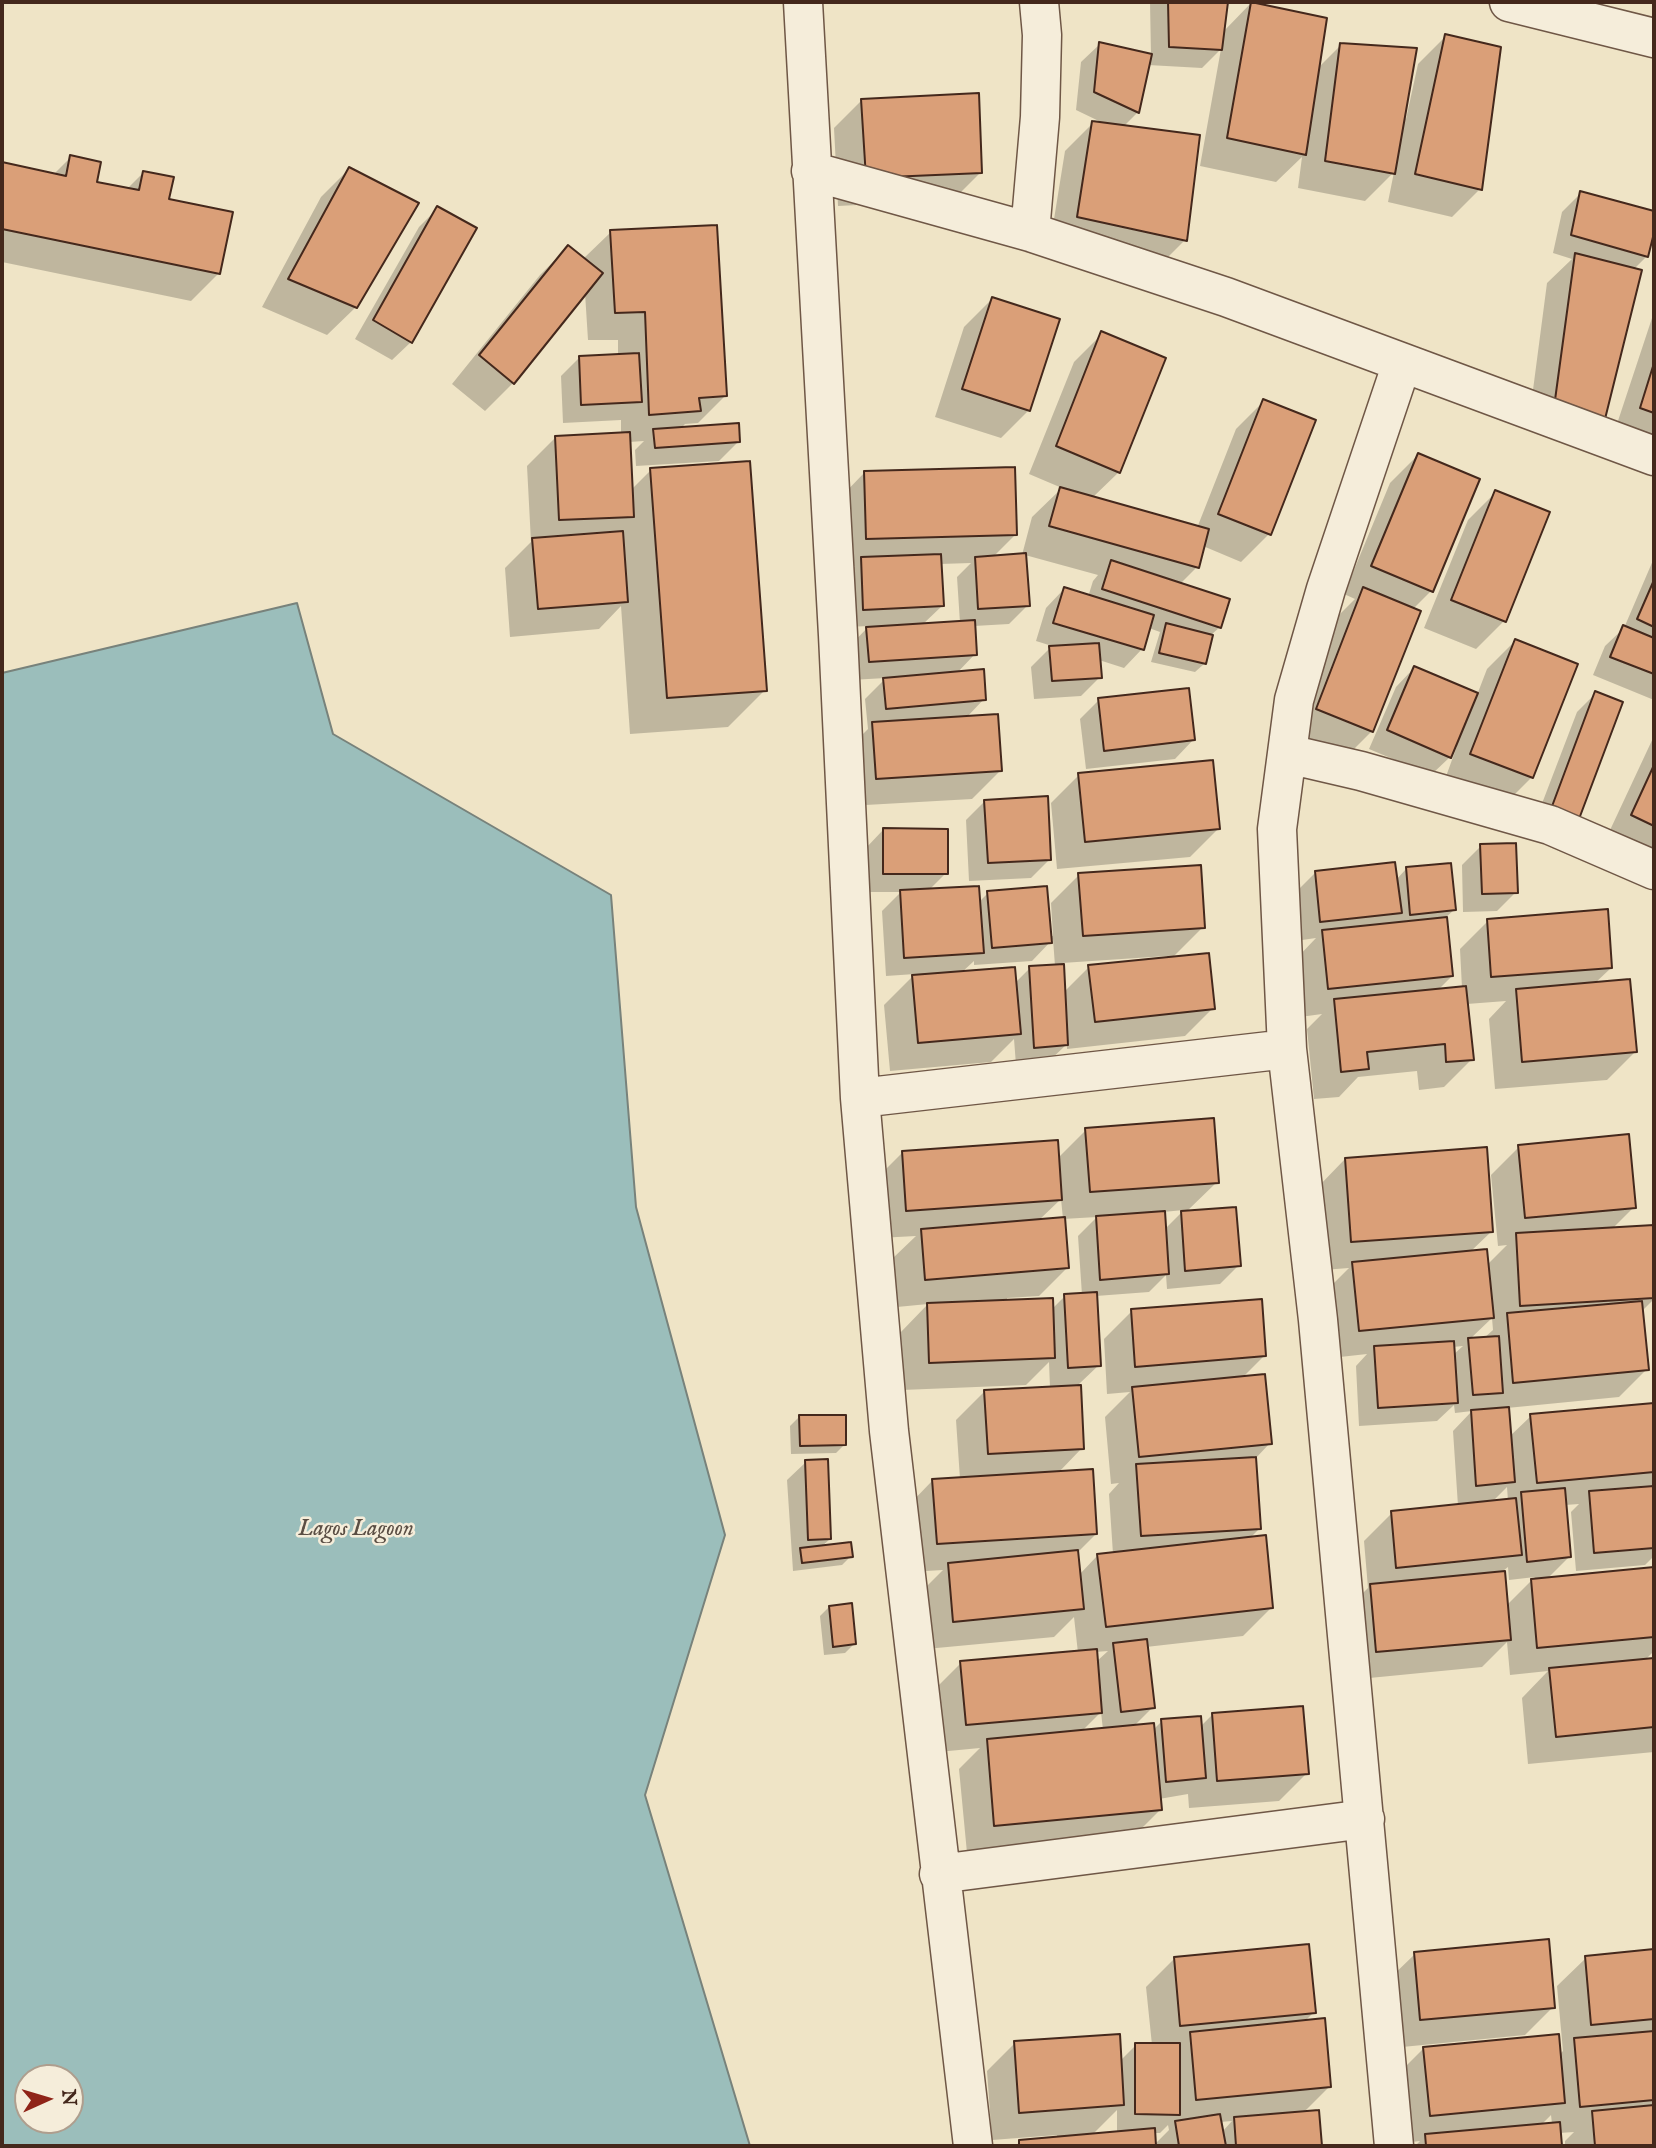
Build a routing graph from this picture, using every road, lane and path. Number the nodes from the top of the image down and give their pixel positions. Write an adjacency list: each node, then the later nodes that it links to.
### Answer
1 (803, 2): 5 (street)
2 (1039, 2): 6 (street)
3 (1509, 2): 4 (street)
4 (1654, 38)
5 (811, 171): 6 (street); 12 (street)
6 (1030, 232): 7 (street)
7 (1402, 363): 8 (street); 9 (street)
8 (1654, 456)
9 (1288, 754): 10 (street); 11 (street)
10 (1654, 870)
11 (1287, 1049): 12 (street); 13 (street)
12 (860, 1098): 14 (street)
13 (1365, 1819): 14 (street); 16 (street)
14 (939, 1874): 15 (street)
15 (973, 2146)
16 (1394, 2146)

